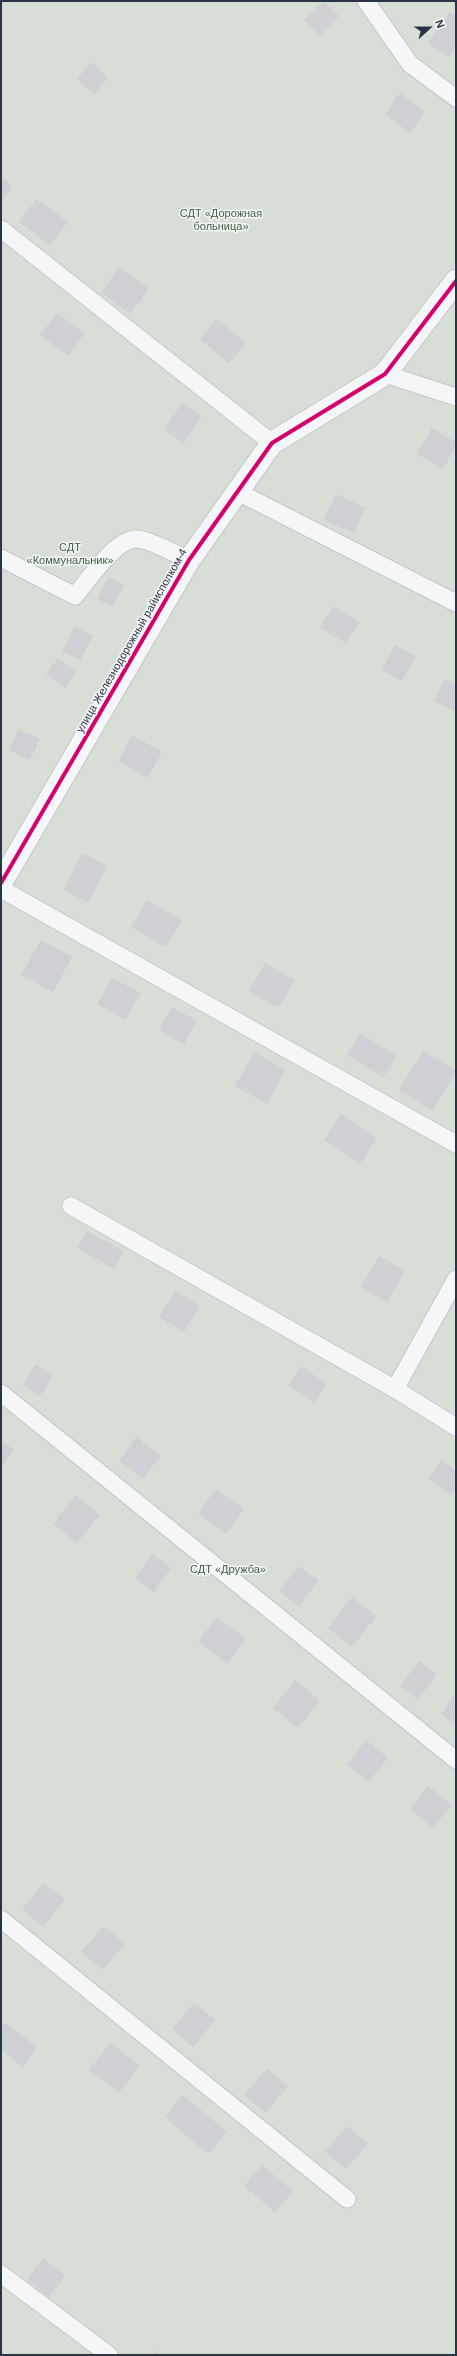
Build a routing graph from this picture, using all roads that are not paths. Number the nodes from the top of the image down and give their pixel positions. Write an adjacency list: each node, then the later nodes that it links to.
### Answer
1 (366, 1): 2 (lane)
2 (456, 98)
3 (1, 229): 7 (lane)
4 (456, 281): 5 (street, улица Железнодорожный райисполком-4)
5 (385, 374): 6 (lane); 7 (street, улица Железнодорожный райисполком-4)
6 (456, 397)
7 (272, 443): 8 (street, улица Железнодорожный райисполком-4)
8 (236, 491): 10 (street, улица Железнодорожный райисполком-4); 11 (lane)
9 (1, 558): 10 (lane)
10 (189, 560): 12 (street, улица Железнодорожный райисполком-4)
11 (456, 603)
12 (1, 883)
13 (1, 889): 14 (lane)
14 (456, 1144)
15 (71, 1206): 17 (lane)
16 (456, 1279): 17 (lane)
17 (395, 1389): 19 (lane)
18 (1, 1393): 20 (lane)
19 (456, 1427)
20 (456, 1760)
21 (1, 1919): 22 (lane)
22 (347, 2199)
23 (1, 2274): 24 (lane)
24 (109, 2355)

